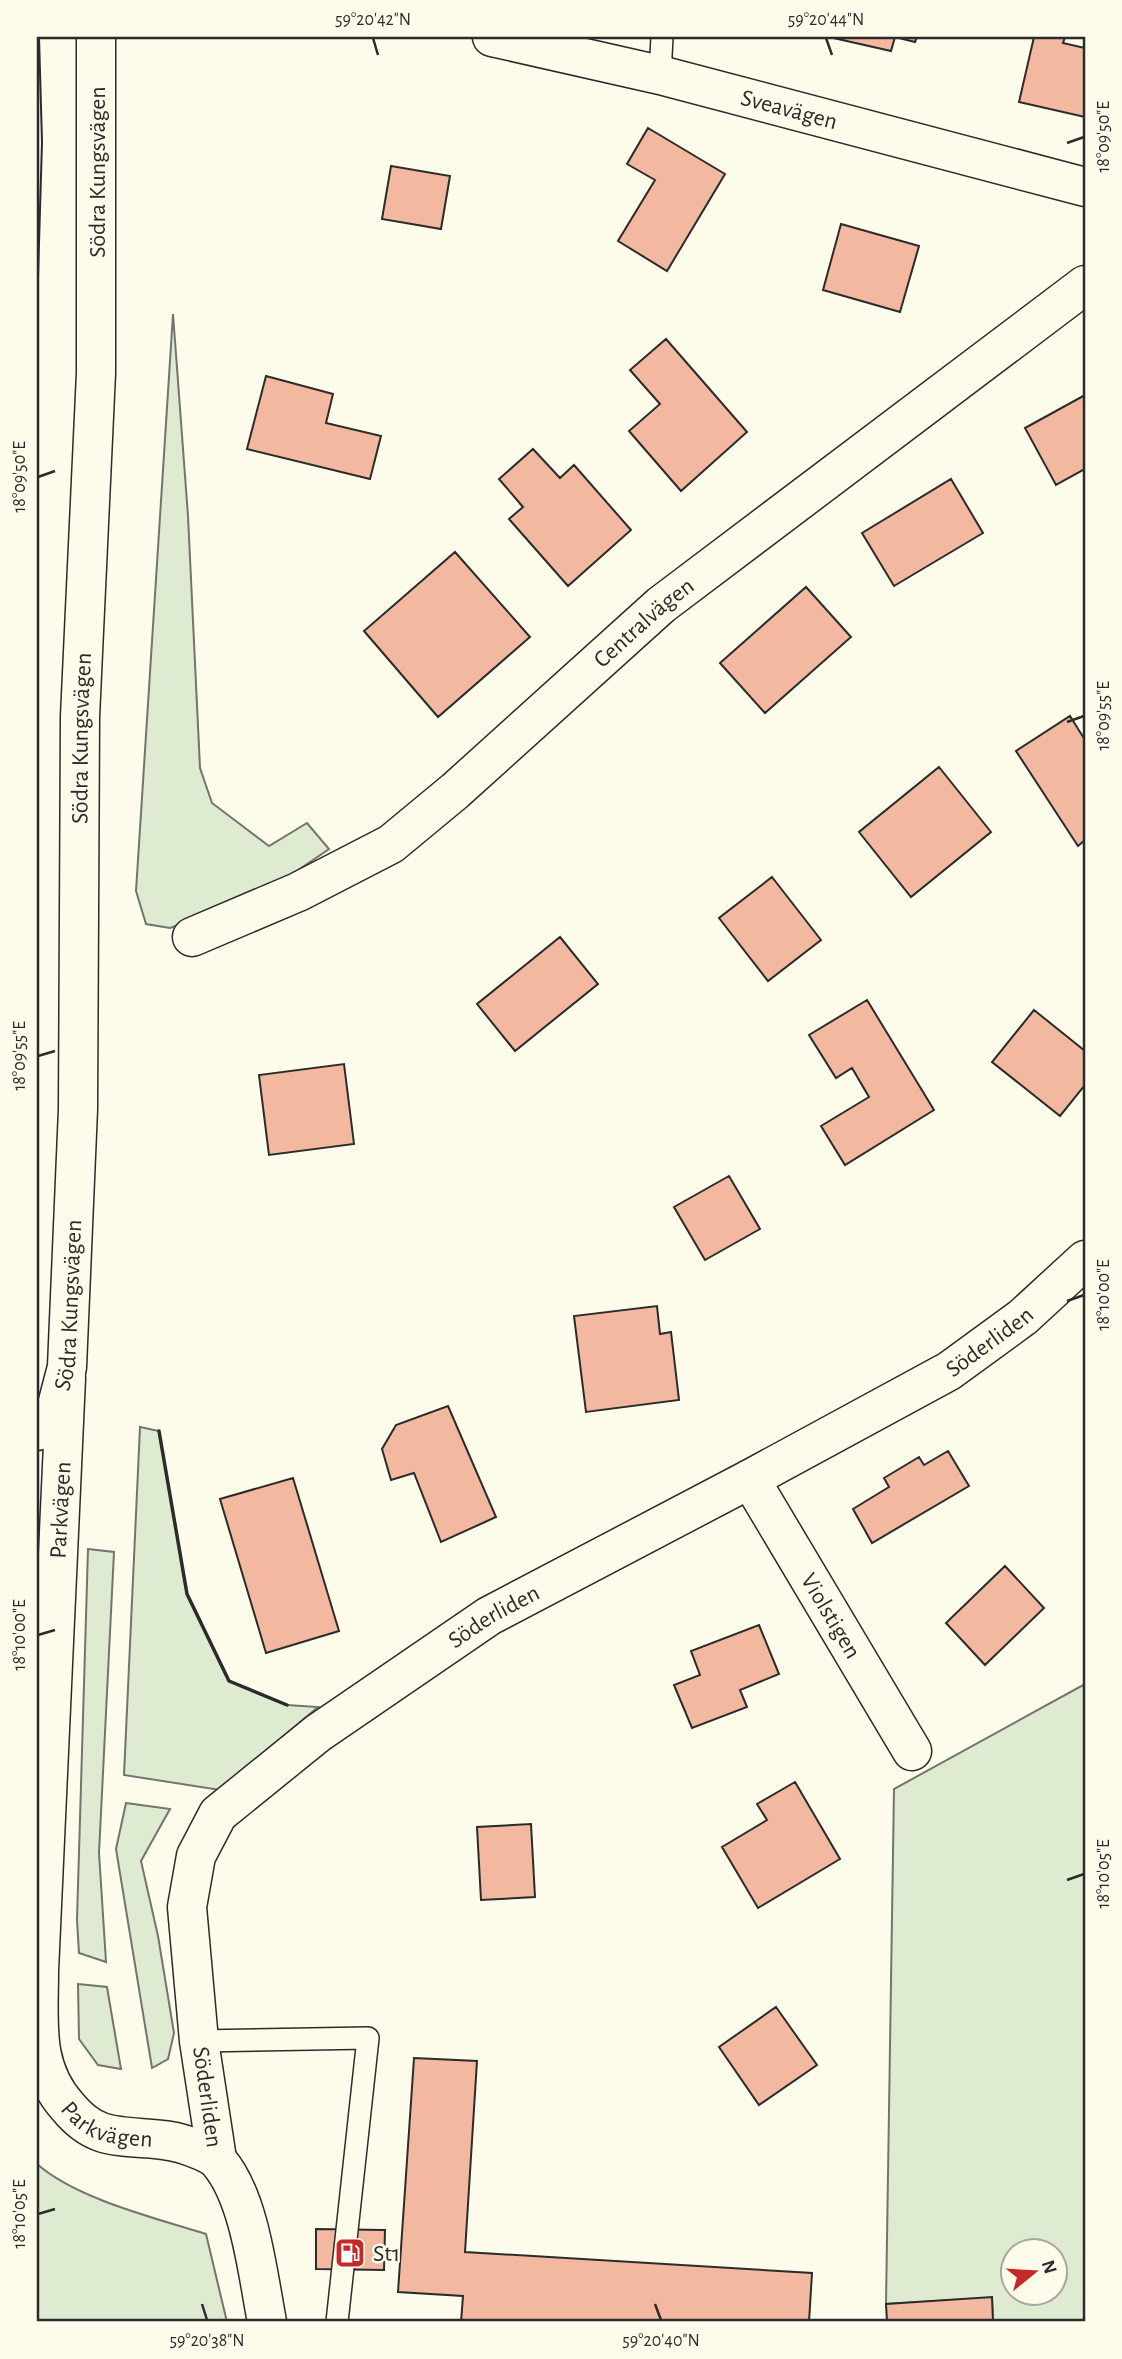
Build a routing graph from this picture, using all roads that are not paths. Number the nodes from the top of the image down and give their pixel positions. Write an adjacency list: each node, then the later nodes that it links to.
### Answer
1 (96, 37): 9 (street, Södra Kungsvägen)
2 (492, 37): 4 (street, Sveavägen)
3 (662, 37): 4 (lane)
4 (660, 75): 5 (street, Sveavägen)
5 (1085, 187)
6 (1085, 285): 7 (street, Centralvägen)
7 (192, 937)
8 (1085, 1260): 11 (street, Söderliden)
9 (66, 1368): 10 (street, Södra Kungsvägen); 14 (street, Parkvägen)
10 (37, 1432)
11 (750, 1479): 12 (street, Violstigen); 13 (street, Söderliden)
12 (912, 1751)
13 (199, 2041): 14 (street, Söderliden); 16 (lane)
14 (217, 2159): 15 (street)
15 (267, 2322)
16 (337, 2322)

